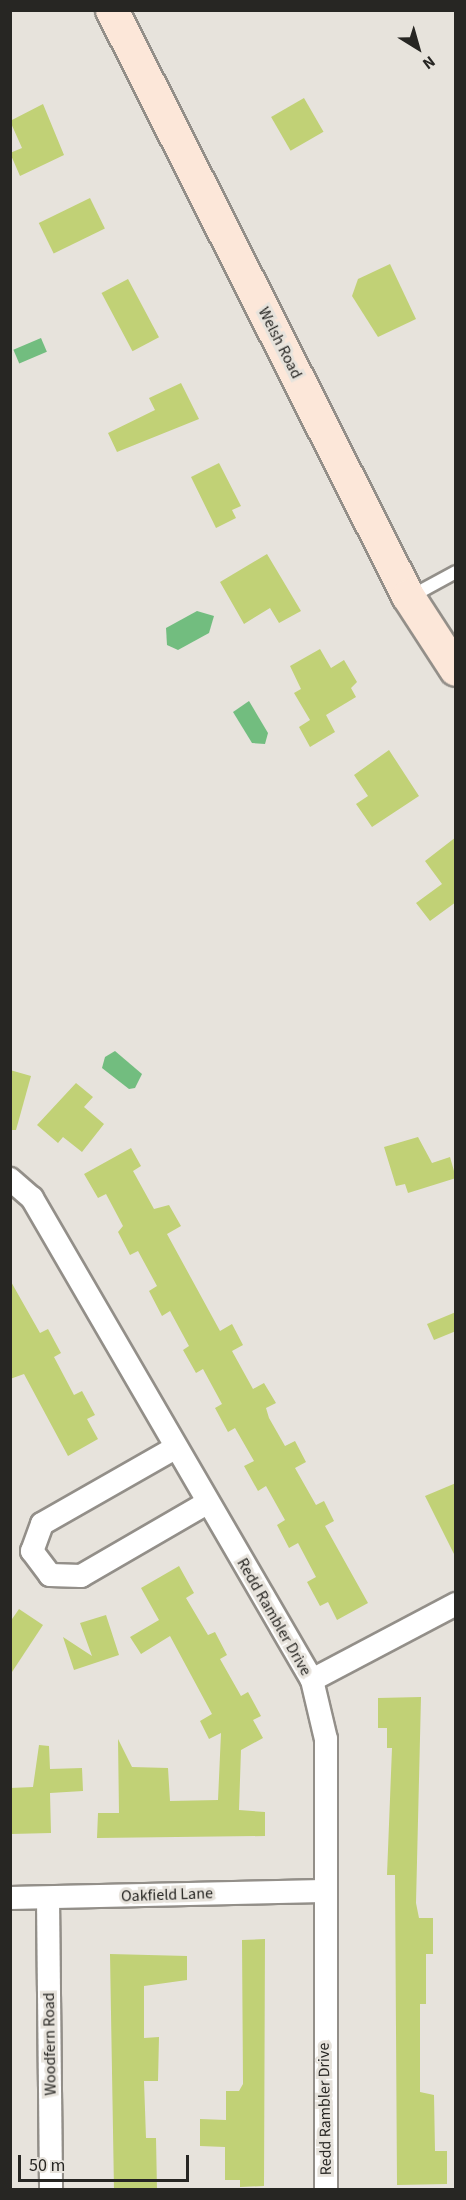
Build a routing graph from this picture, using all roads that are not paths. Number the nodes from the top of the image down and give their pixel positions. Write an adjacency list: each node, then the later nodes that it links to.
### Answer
1 (112, 10): 3 (main road, Welsh Road)
2 (456, 572): 3 (lane)
3 (409, 598): 4 (main road, Welsh Road)
4 (456, 670)
5 (10, 1179): 6 (street, Redd Rambler Drive)
6 (175, 1448): 7 (street, Redd Rambler Drive); 7 (street)
7 (207, 1503): 9 (street, Redd Rambler Drive)
8 (456, 1604): 9 (street)
9 (312, 1680): 10 (street, Redd Rambler Drive)
10 (323, 1891): 12 (street, Oakfield Lane); 14 (street, Redd Rambler Drive)
11 (10, 1898): 12 (street, Oakfield Lane)
12 (48, 1898): 13 (street, Woodfern Road)
13 (51, 2190)
14 (326, 2190)

